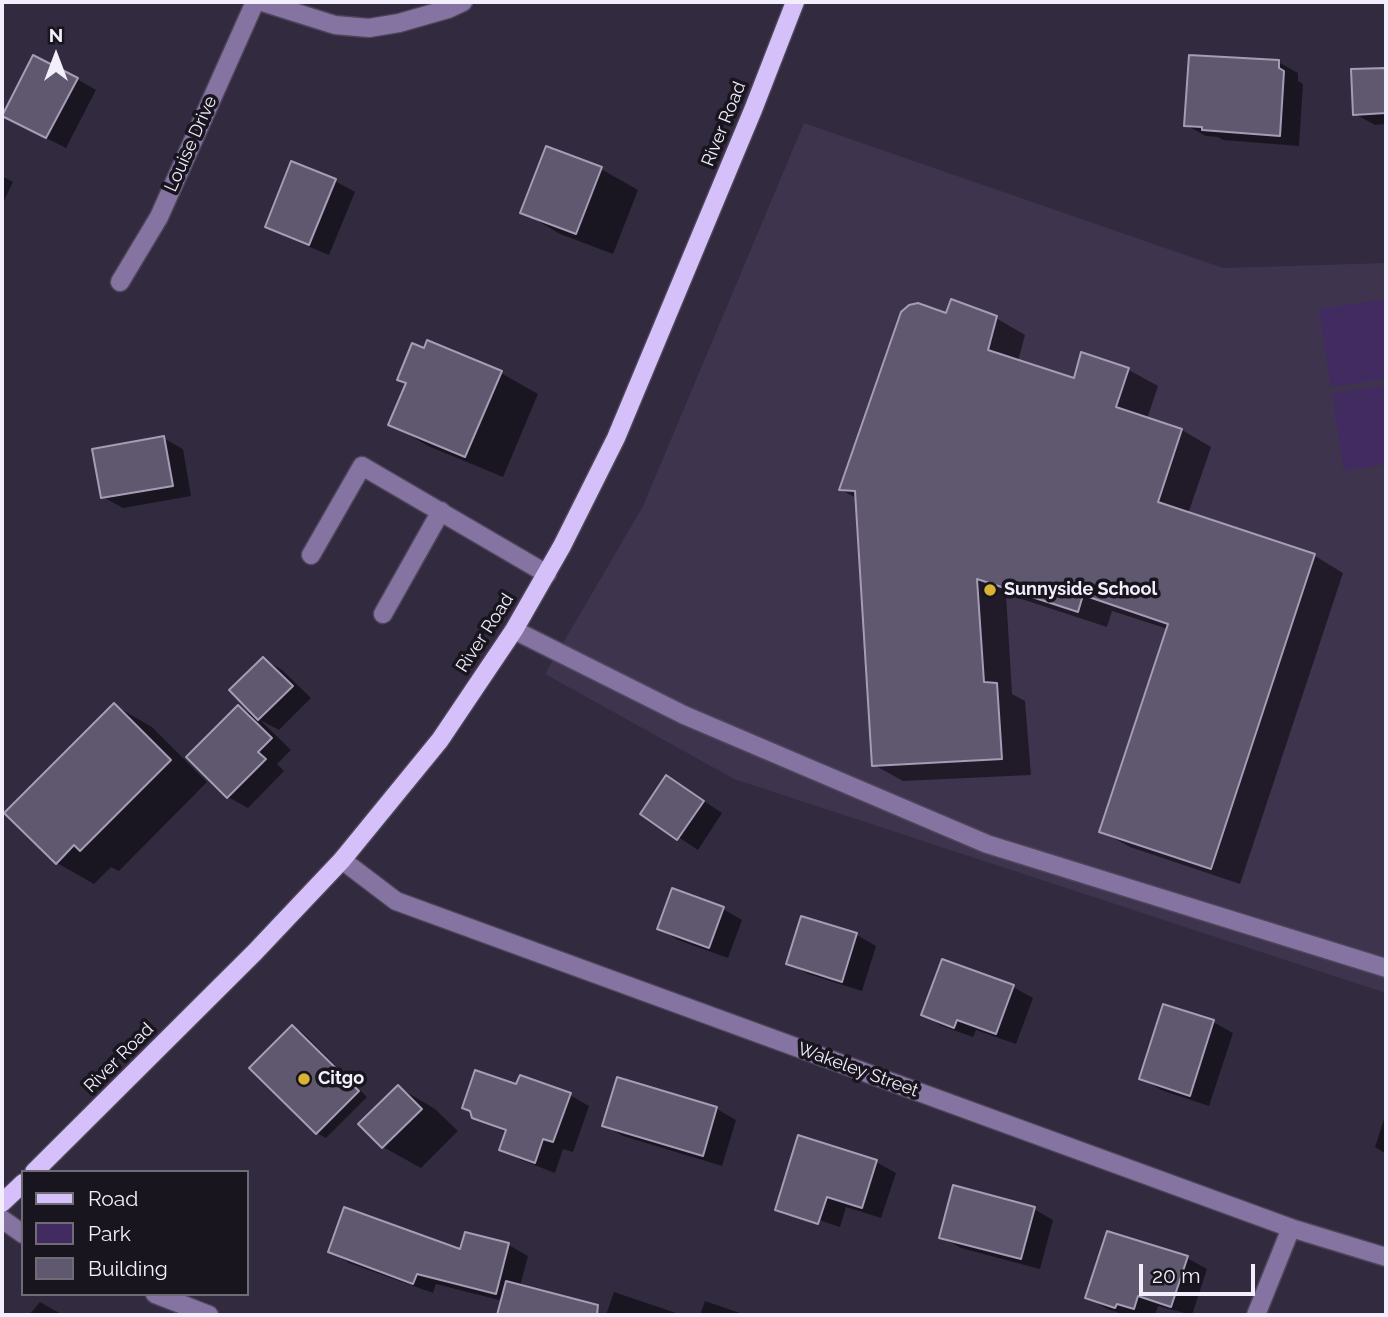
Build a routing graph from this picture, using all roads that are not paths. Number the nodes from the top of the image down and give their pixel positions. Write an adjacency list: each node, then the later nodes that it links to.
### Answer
1 (255, 2): 6 (street, Louise Drive)
2 (262, 2): 5 (street)
3 (463, 2): 5 (street)
4 (795, 2): 9 (main road, River Road)
5 (296, 7)
6 (120, 282)
7 (441, 511): 8 (street); 9 (street); 10 (street)
8 (311, 555)
9 (547, 574): 11 (main road, River Road)
10 (383, 614)
11 (514, 630): 12 (main road, River Road); 13 (street)
12 (342, 860): 14 (main road, River Road); 18 (street, Wakeley Street)
13 (1386, 968)
14 (36, 1170)
15 (21, 1185): 16 (main road)
16 (2, 1203)
17 (2, 1219): 19 (street)
18 (1291, 1228): 20 (street, Wakeley Street); 23 (street)
19 (21, 1233)
20 (1386, 1258)
21 (160, 1296): 22 (street)
22 (209, 1315)
23 (1256, 1315)

